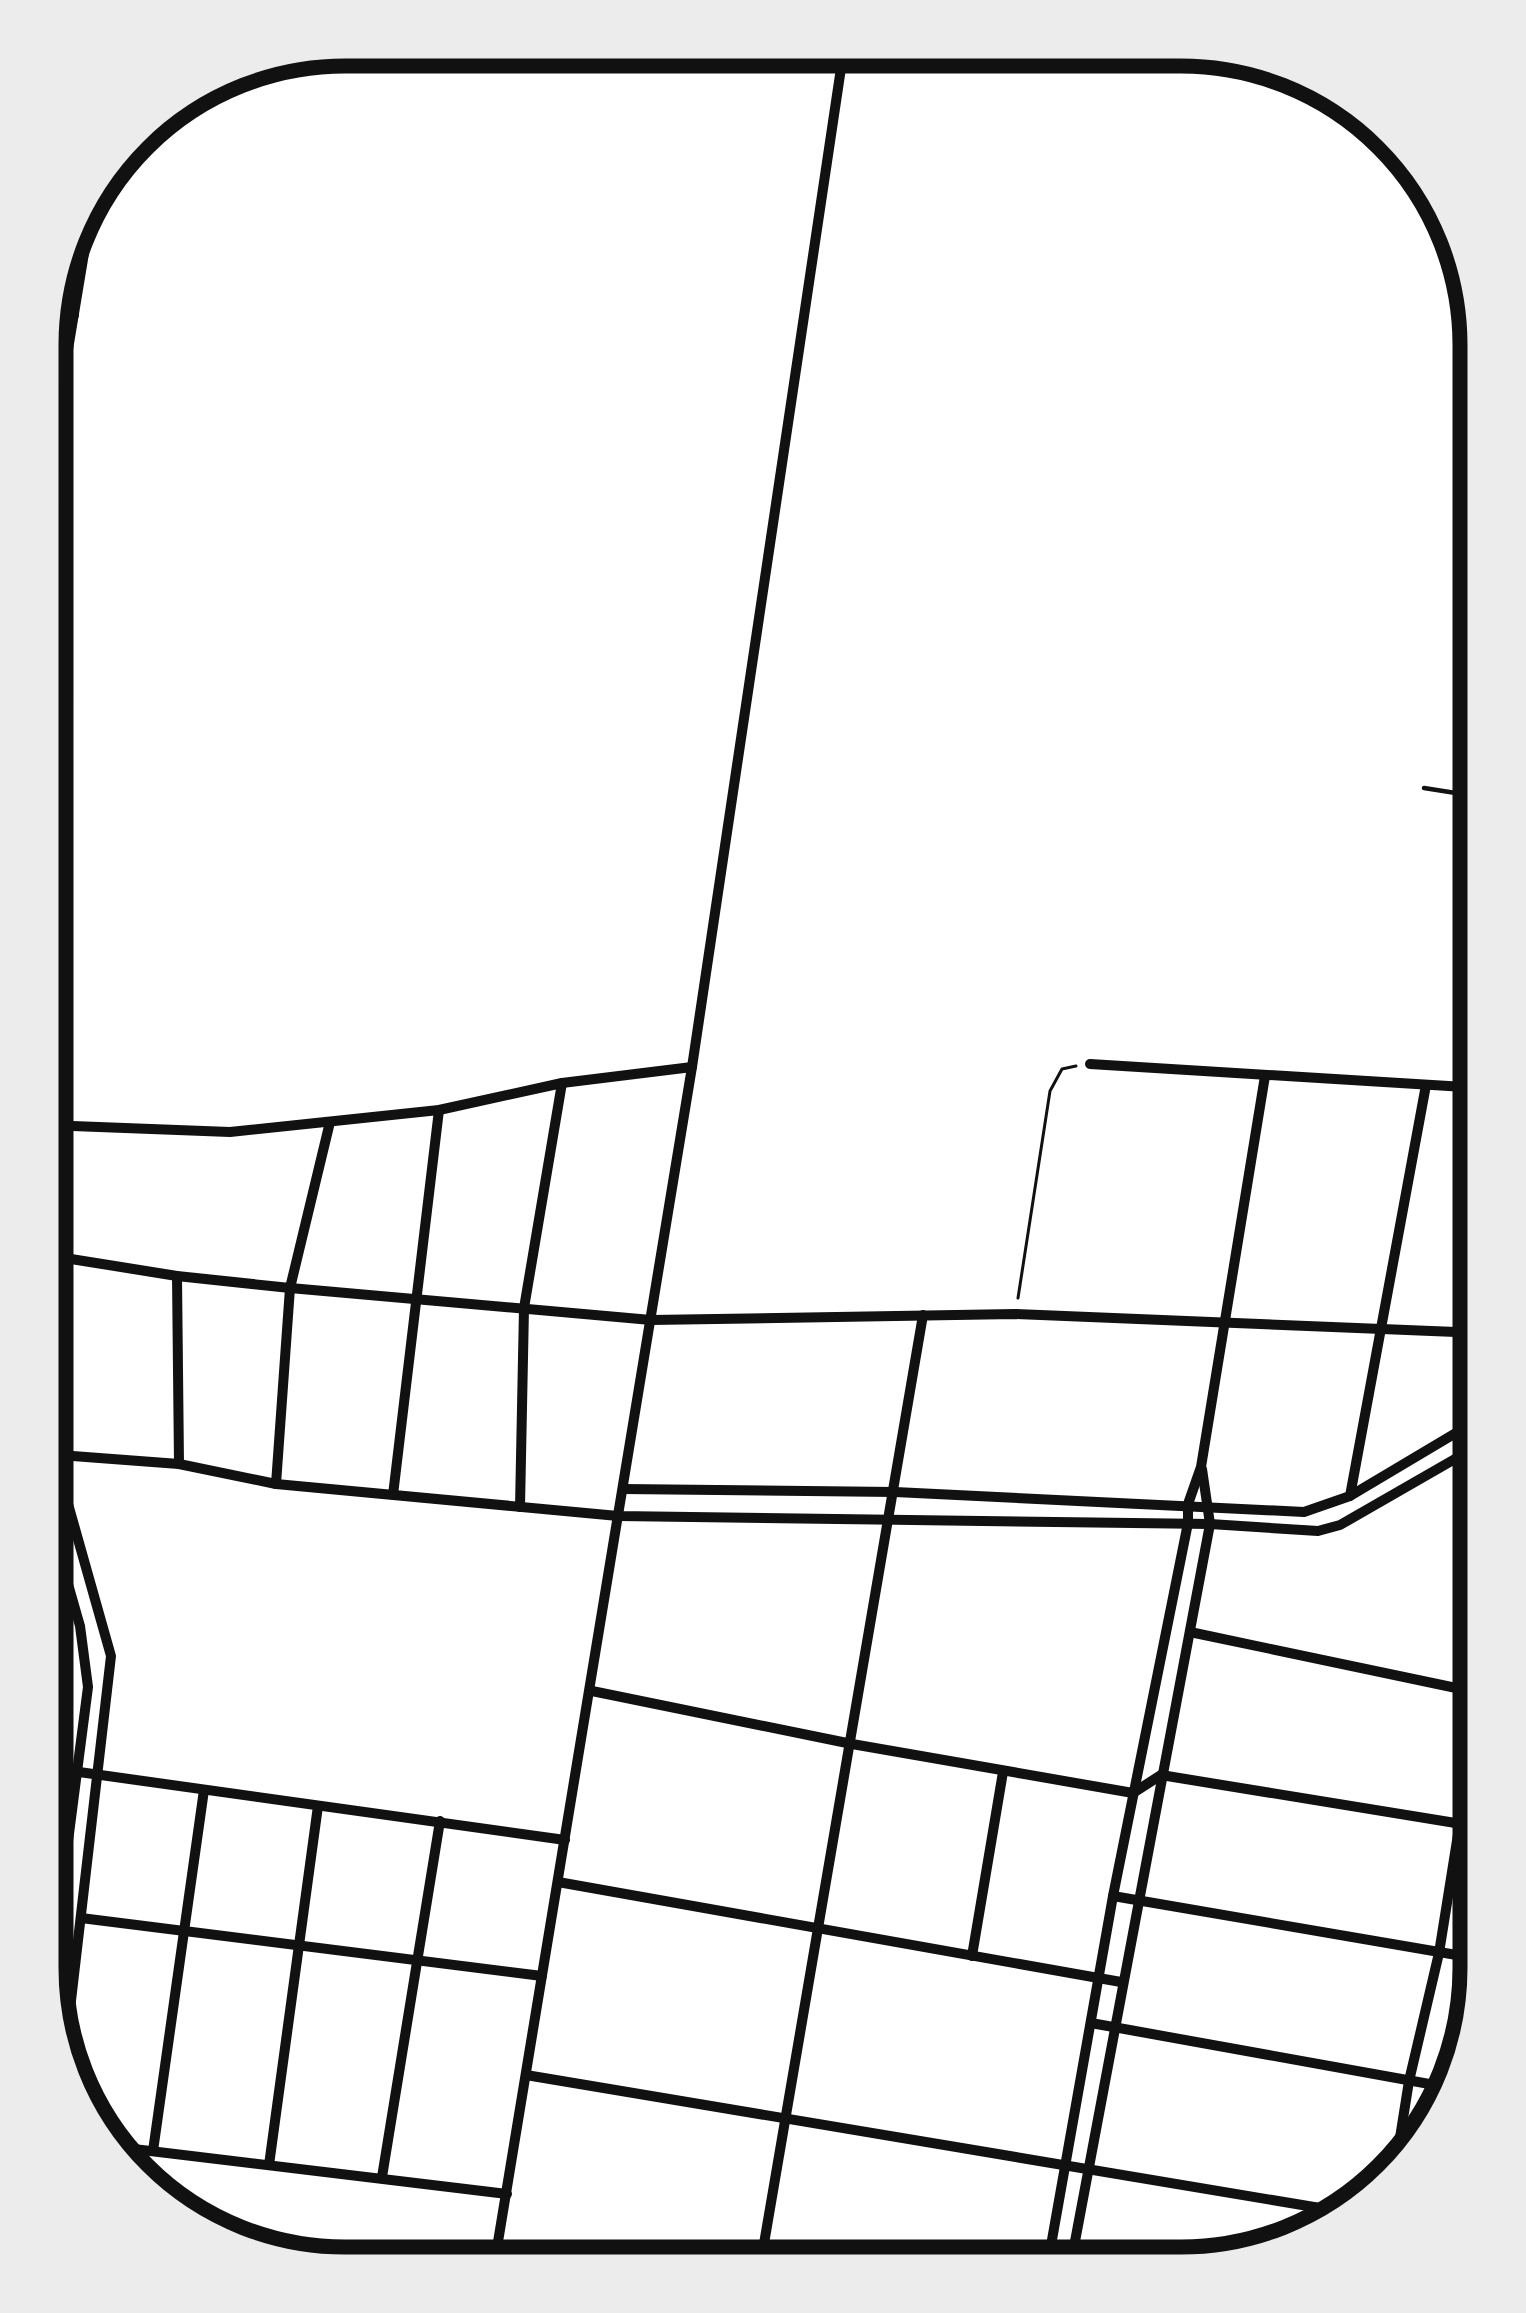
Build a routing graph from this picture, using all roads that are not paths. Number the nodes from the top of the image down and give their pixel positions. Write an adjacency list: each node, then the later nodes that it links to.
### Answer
1 (841, 66): 9 (street)
2 (87, 239): 4 (street)
3 (68, 313): 4 (street)
4 (74, 315): 5 (street)
5 (66, 361)
6 (1424, 788): 7 (lane)
7 (1460, 794)
8 (1090, 1064): 10 (street)
9 (692, 1067): 11 (street); 23 (street)
10 (1265, 1076): 12 (street); 24 (street)
11 (562, 1083): 14 (street); 21 (street)
12 (1426, 1085): 13 (street); 25 (street)
13 (1460, 1087)
14 (439, 1110): 15 (street); 20 (street)
15 (330, 1122): 16 (street); 19 (street)
16 (66, 1126)
17 (66, 1258): 18 (street)
18 (177, 1276): 19 (street); 30 (street)
19 (290, 1288): 20 (street); 32 (street)
20 (414, 1299): 21 (street); 35 (street)
21 (524, 1309): 23 (street); 40 (street)
22 (923, 1316): 23 (street); 24 (street); 34 (street)
23 (651, 1319): 33 (street)
24 (1222, 1323): 25 (street); 31 (street)
25 (1380, 1328): 26 (street); 36 (street)
26 (1459, 1332)
27 (1459, 1430): 36 (street)
28 (66, 1454): 30 (street)
29 (1459, 1456): 44 (street)
30 (179, 1464): 32 (street)
31 (1201, 1467): 38 (street); 39 (street)
32 (276, 1484): 35 (street)
33 (622, 1489): 34 (street); 41 (street)
34 (895, 1492): 38 (street); 42 (street)
35 (393, 1495): 40 (street)
36 (1350, 1496): 39 (street)
37 (66, 1503): 47 (street)
38 (1188, 1504): 39 (street); 43 (street)
39 (1210, 1504): 44 (street)
40 (520, 1507): 41 (street)
41 (618, 1516): 42 (street); 49 (street)
42 (890, 1519): 43 (street); 51 (street)
43 (1188, 1523): 44 (street); 57 (street)
44 (1210, 1523): 46 (street)
45 (66, 1584): 48 (street)
46 (1190, 1633): 50 (street); 54 (street)
47 (112, 1656): 48 (street); 55 (street)
48 (86, 1661): 52 (street)
49 (592, 1691): 51 (street); 62 (street)
50 (1459, 1691)
51 (852, 1744): 53 (street); 68 (street)
52 (79, 1772): 55 (street); 63 (street)
53 (1003, 1772): 57 (street); 72 (street)
54 (1161, 1775): 57 (street); 60 (street); 66 (street)
55 (98, 1776): 56 (street); 67 (street)
56 (204, 1790): 58 (street); 69 (street)
57 (1132, 1793): 65 (street)
58 (318, 1806): 59 (street); 70 (street)
59 (440, 1821): 62 (street); 74 (street)
60 (1459, 1823)
61 (1459, 1834): 71 (street)
62 (565, 1840): 64 (street)
63 (66, 1866)
64 (558, 1882): 68 (street); 75 (street)
65 (1113, 1896): 66 (street); 76 (street)
66 (1136, 1900): 71 (street); 77 (street)
67 (81, 1918): 69 (street); 78 (street)
68 (818, 1928): 72 (street); 84 (street)
69 (184, 1931): 70 (street); 87 (street)
70 (299, 1946): 74 (street); 88 (street)
71 (1438, 1952): 73 (street); 82 (street)
72 (972, 1956): 76 (street)
73 (1459, 1956)
74 (417, 1959): 75 (street); 91 (street)
75 (542, 1976): 81 (street)
76 (1099, 1978): 77 (street); 79 (street)
77 (1121, 1982): 80 (street)
78 (70, 2014)
79 (1091, 2023): 80 (street); 89 (street)
80 (1114, 2027): 82 (street); 90 (street)
81 (526, 2075): 84 (street); 92 (street)
82 (1409, 2081): 83 (street); 85 (street)
83 (1434, 2085)
84 (786, 2118): 89 (street); 95 (street)
85 (1400, 2141)
86 (134, 2149): 87 (street)
87 (153, 2151): 88 (street)
88 (269, 2165): 91 (street)
89 (1066, 2165): 90 (street); 96 (street)
90 (1088, 2169): 93 (street); 97 (street)
91 (382, 2177): 92 (street)
92 (507, 2194): 94 (street)
93 (1324, 2208)
94 (498, 2247)
95 (763, 2247)
96 (1051, 2247)
97 (1074, 2247)

